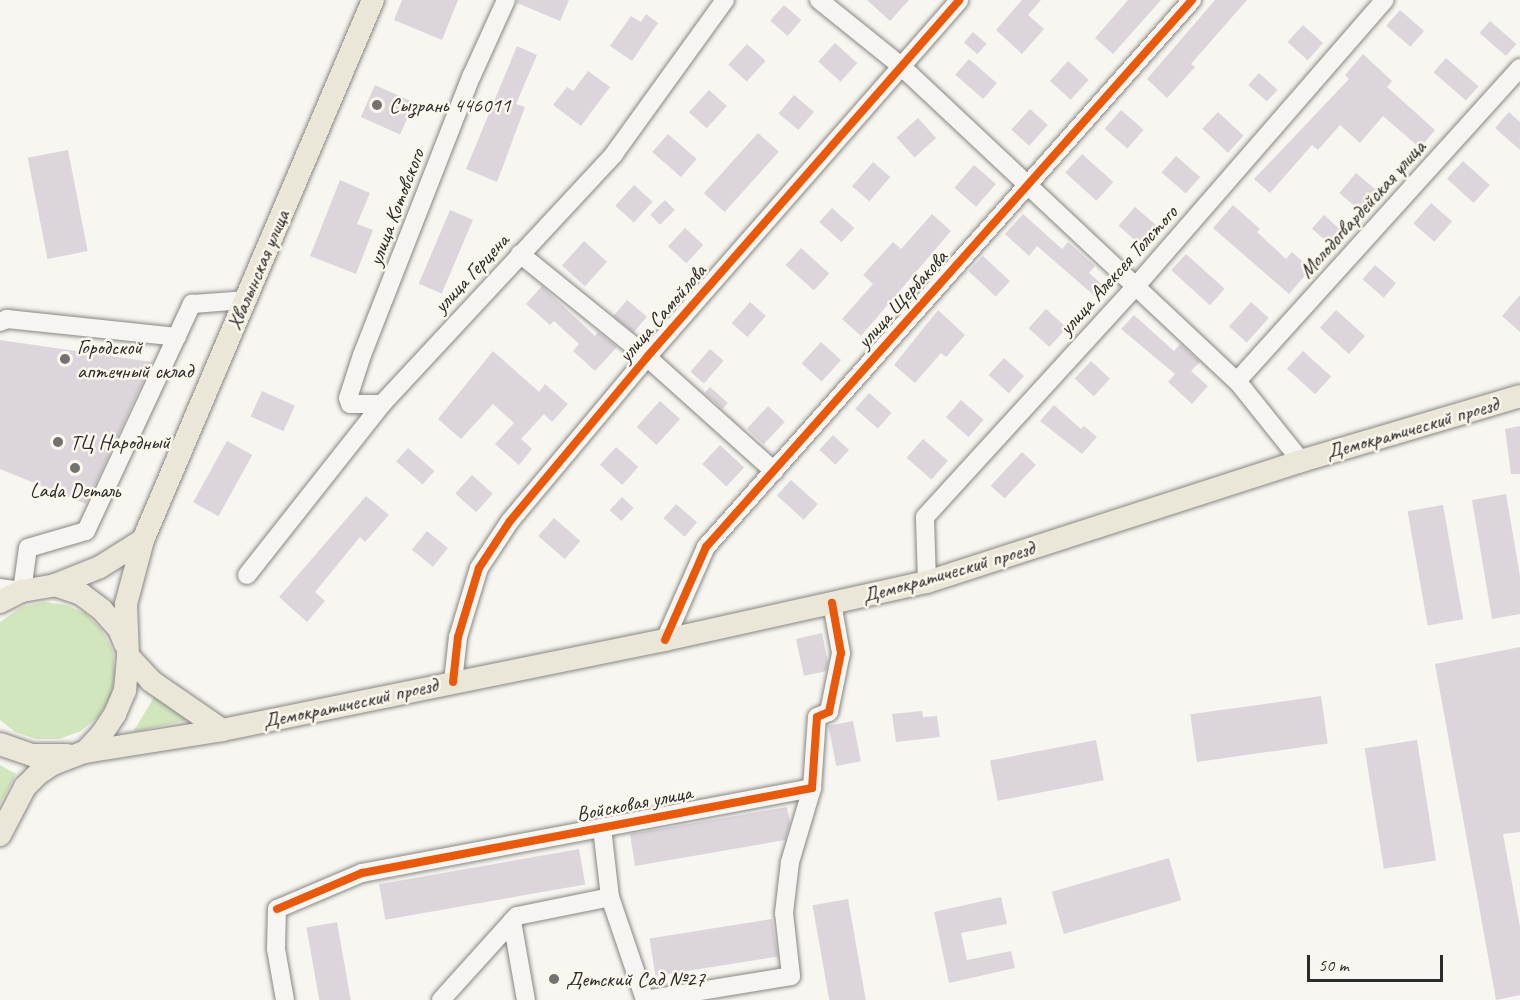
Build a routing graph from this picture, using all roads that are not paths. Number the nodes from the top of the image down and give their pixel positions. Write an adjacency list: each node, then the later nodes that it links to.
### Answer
1 (373, 0): 13 (main road, Хвалынская улица)
2 (506, 0): 19 (street, улица Котовского)
3 (725, 0): 11 (street, улица Герцена)
4 (819, 0): 8 (street)
5 (959, 0): 8 (street, улица Самойлова)
6 (1192, 0): 10 (street, улица Щербакова)
7 (1385, 0): 12 (street, улица Алексея Толстого)
8 (901, 66): 10 (street); 16 (street, улица Самойлова)
9 (1520, 68): 17 (street, Молодогвардейская улица)
10 (1028, 184): 12 (street); 21 (street, улица Щербакова)
11 (520, 254): 16 (street); 19 (street, улица Герцена)
12 (1136, 286): 17 (street); 24 (street, улица Алексея Толстого)
13 (245, 300): 15 (street); 22 (main road, Хвалынская улица)
14 (0, 322): 15 (street)
15 (177, 337): 26 (street)
16 (647, 357): 21 (street); 31 (street, улица Самойлова)
17 (1237, 381): 20 (street)
18 (1520, 396): 20 (main road, Демократический проезд)
19 (382, 405): 23 (street, улица Герцена)
20 (1301, 461): 24 (main road, Демократический проезд)
21 (774, 471): 29 (street, улица Щербакова)
22 (143, 540): 25 (main road); 30 (main road, Хвалынская улица)
23 (248, 575)
24 (927, 582): 28 (main road, Демократический проезд)
25 (55, 585): 26 (main road); 30 (main road)
26 (11, 589): 27 (main road)
27 (0, 602)
28 (832, 603): 29 (main road, Демократический проезд); 35 (street)
29 (665, 640): 31 (main road, Демократический проезд)
30 (127, 651): 32 (main road); 34 (main road, Хвалынская улица)
31 (453, 682): 32 (main road, Демократический проезд)
32 (222, 730): 34 (main road, Демократический проезд)
33 (0, 744): 34 (main road)
34 (80, 753): 37 (main road)
35 (812, 788): 36 (street, Войсковая улица); 43 (street)
36 (602, 828): 38 (street); 40 (street, Войсковая улица)
37 (0, 835)
38 (610, 897): 39 (street); 43 (street)
39 (512, 921): 41 (street); 42 (street)
40 (285, 1000)
41 (441, 1000)
42 (526, 1000)
43 (645, 1000)

